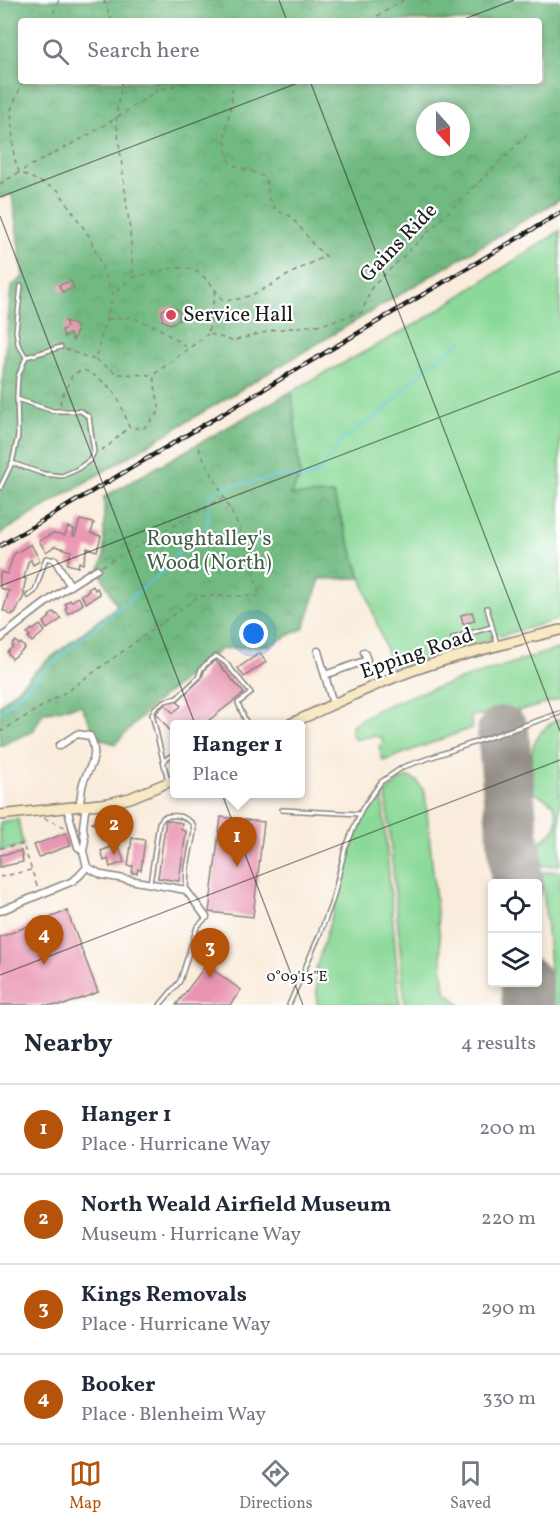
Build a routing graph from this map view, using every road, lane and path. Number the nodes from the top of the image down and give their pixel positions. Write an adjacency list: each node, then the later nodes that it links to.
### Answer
1 (59, 0): 4 (path)
2 (104, 0): 5 (path)
3 (405, 0): 6 (path)
4 (51, 18)
5 (111, 18)
6 (374, 18)
7 (22, 84): 13 (path)
8 (122, 84): 11 (path)
9 (181, 84): 11 (path)
10 (233, 84): 17 (path)
11 (116, 118): 13 (path); 15 (path)
12 (530, 132): 20 (path, Gains Ride)
13 (19, 172): 14 (path); 18 (path)
14 (0, 184)
15 (133, 277): 17 (path); 18 (path)
16 (21, 286): 23 (lane)
17 (216, 290): 20 (path)
18 (113, 294): 19 (path)
19 (106, 319): 22 (path); 24 (path)
20 (208, 333): 22 (path)
21 (61, 347): 23 (lane); 24 (path)
22 (189, 348): 25 (path)
23 (26, 357): 26 (lane)
24 (96, 360): 25 (path)
25 (153, 375): 28 (path)
26 (17, 399): 27 (lane); 31 (lane)
27 (62, 410): 28 (path); 30 (lane)
28 (129, 427): 30 (path)
29 (196, 445): 33 (path)
30 (94, 452): 31 (lane)
31 (12, 463): 32 (lane)
32 (0, 488)
33 (224, 498): 35 (path); 51 (path)
34 (55, 560): 36 (street); 37 (lane)
35 (97, 569): 36 (street)
36 (70, 585): 42 (street)
37 (28, 596)
38 (487, 608): 39 (lane)
39 (492, 627): 41 (lane); 43 (lane)
40 (560, 630): 43 (main road, Epping Road)
41 (453, 638)
42 (0, 639)
43 (497, 646): 47 (main road, Epping Road)
44 (318, 651): 46 (street)
45 (364, 652): 46 (street)
46 (325, 675): 47 (street)
47 (333, 704): 50 (main road, Epping Road)
48 (560, 712): 61 (lane)
49 (246, 720): 54 (lane)
50 (299, 720)
51 (0, 732)
52 (59, 746): 57 (street)
53 (170, 757): 54 (lane)
54 (163, 761): 55 (lane)
55 (170, 778)
56 (170, 781): 57 (main road)
57 (83, 807): 58 (main road); 69 (street)
58 (67, 808): 62 (main road); 69 (street)
59 (110, 808): 64 (path)
60 (282, 810): 61 (lane)
61 (360, 814): 79 (lane)
62 (0, 815)
63 (39, 816): 67 (path)
64 (91, 823): 65 (path); 66 (path)
65 (88, 826)
66 (101, 827)
67 (69, 828)
68 (0, 849): 71 (path)
69 (83, 851): 70 (street)
70 (87, 867): 73 (street); 75 (street)
71 (32, 870): 72 (path); 75 (path)
72 (0, 876)
73 (150, 884): 74 (street); 74 (lane)
74 (186, 890): 77 (street)
75 (40, 895): 76 (street)
76 (0, 911)
77 (207, 917): 78 (lane)
78 (160, 1005)
79 (289, 1005)

